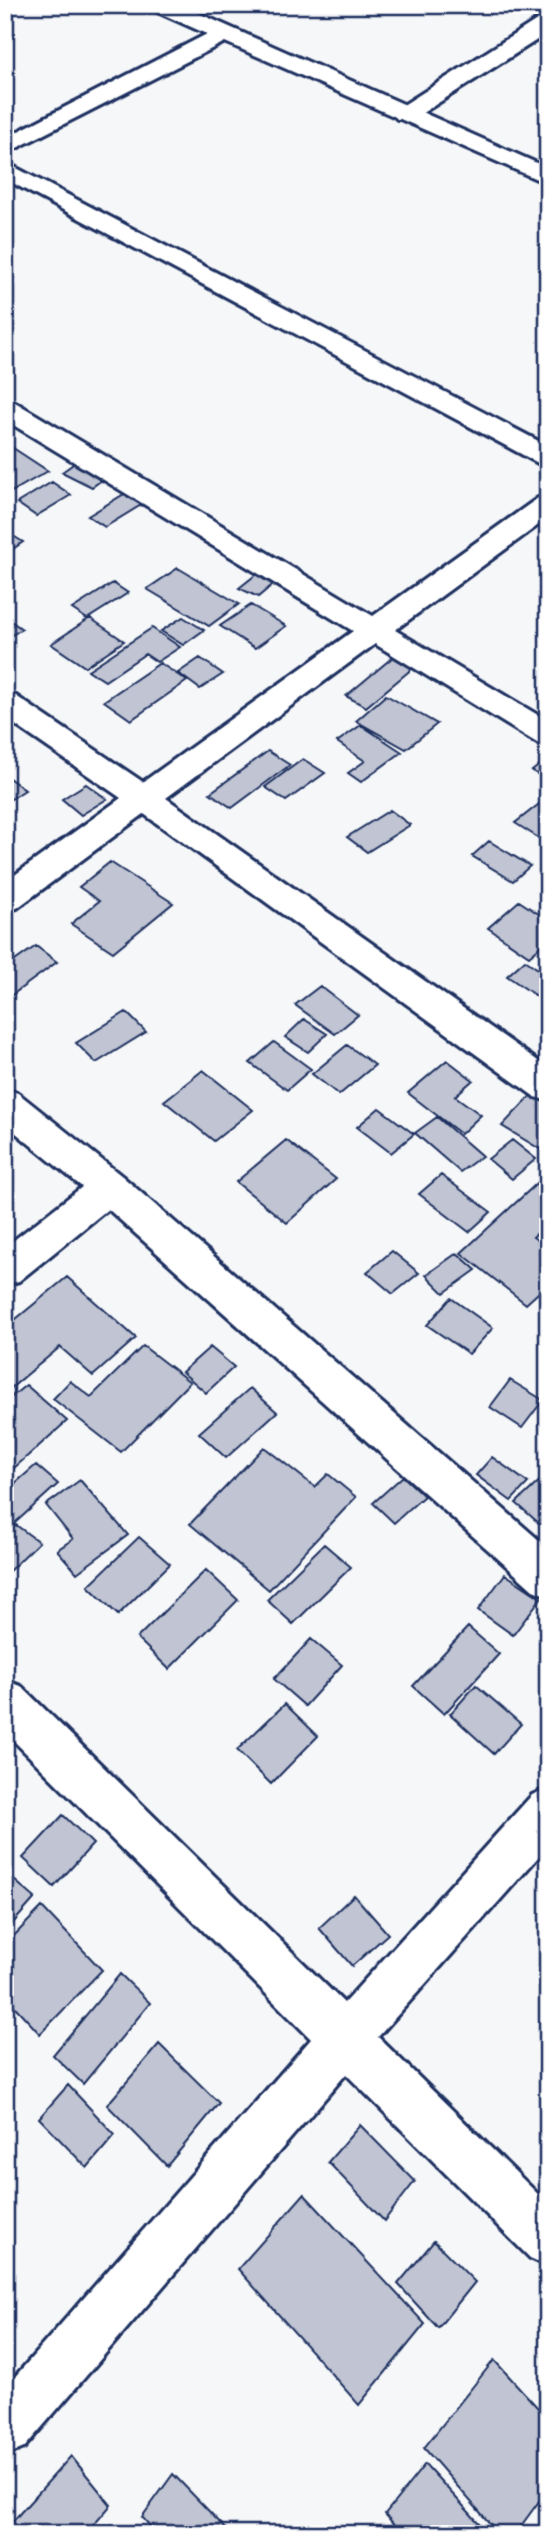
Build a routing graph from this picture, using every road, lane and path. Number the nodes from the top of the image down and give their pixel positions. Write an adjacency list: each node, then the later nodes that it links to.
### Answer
1 (161, 5): 3 (street)
2 (548, 23): 4 (street)
3 (225, 33): 4 (street); 5 (street)
4 (405, 114): 7 (street)
5 (5, 147)
6 (5, 169): 9 (street)
7 (548, 177)
8 (5, 408): 11 (street)
9 (548, 457)
10 (548, 504): 11 (street)
11 (375, 631): 13 (street); 14 (street)
12 (5, 704): 14 (street)
13 (548, 735)
14 (145, 799): 15 (street); 16 (street)
15 (5, 899)
16 (548, 1087)
17 (5, 1103): 18 (street)
18 (109, 1187): 19 (street); 20 (street)
19 (5, 1269)
20 (548, 1576)
21 (5, 1701): 23 (street)
22 (548, 1811): 23 (street)
23 (344, 2039): 24 (street); 25 (street)
24 (548, 2240)
25 (5, 2428)

